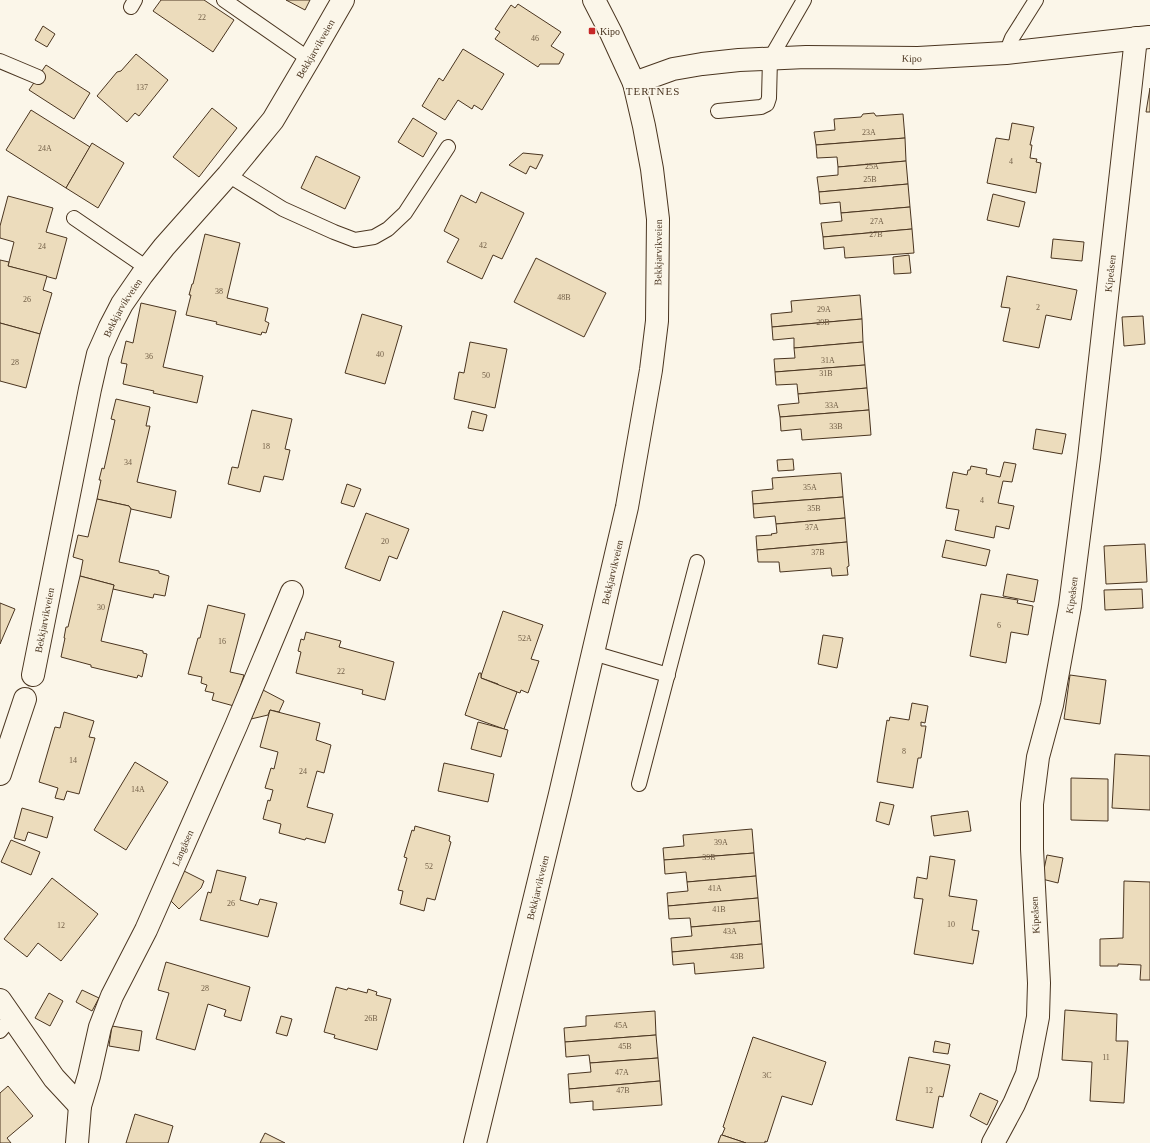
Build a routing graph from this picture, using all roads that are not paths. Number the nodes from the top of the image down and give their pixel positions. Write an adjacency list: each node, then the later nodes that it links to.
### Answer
1 (224, 0): 8 (lane)
2 (343, 0): 8 (street, Bekkjarvikveien)
3 (594, 0): 12 (street, Bekkjarvikveien)
4 (804, 0): 9 (lane)
5 (1036, 0): 7 (lane)
6 (1143, 37): 7 (street, Kipo); 30 (street, Kipeåsen)
7 (1006, 54): 9 (street, Kipo)
8 (309, 59): 15 (street, Bekkjarvikveien)
9 (770, 59): 12 (street, Kipo); 13 (lane)
10 (0, 61): 11 (lane)
11 (38, 77)
12 (634, 83): 20 (street, Bekkjarvikveien)
13 (718, 111)
14 (448, 147): 15 (lane)
15 (228, 175): 17 (street, Bekkjarvikveien)
16 (74, 218): 17 (lane)
17 (148, 268): 21 (street, Bekkjarvikveien)
18 (697, 562): 22 (lane)
19 (292, 592): 27 (street, Langåsen)
20 (593, 653): 22 (lane); 29 (street, Bekkjarvikveien)
21 (33, 675)
22 (668, 675): 25 (lane)
23 (25, 698): 24 (street)
24 (0, 774)
25 (639, 784)
26 (4, 1016): 27 (street)
27 (80, 1106): 28 (street, Langåsen)
28 (77, 1143)
29 (475, 1143)
30 (993, 1143)

